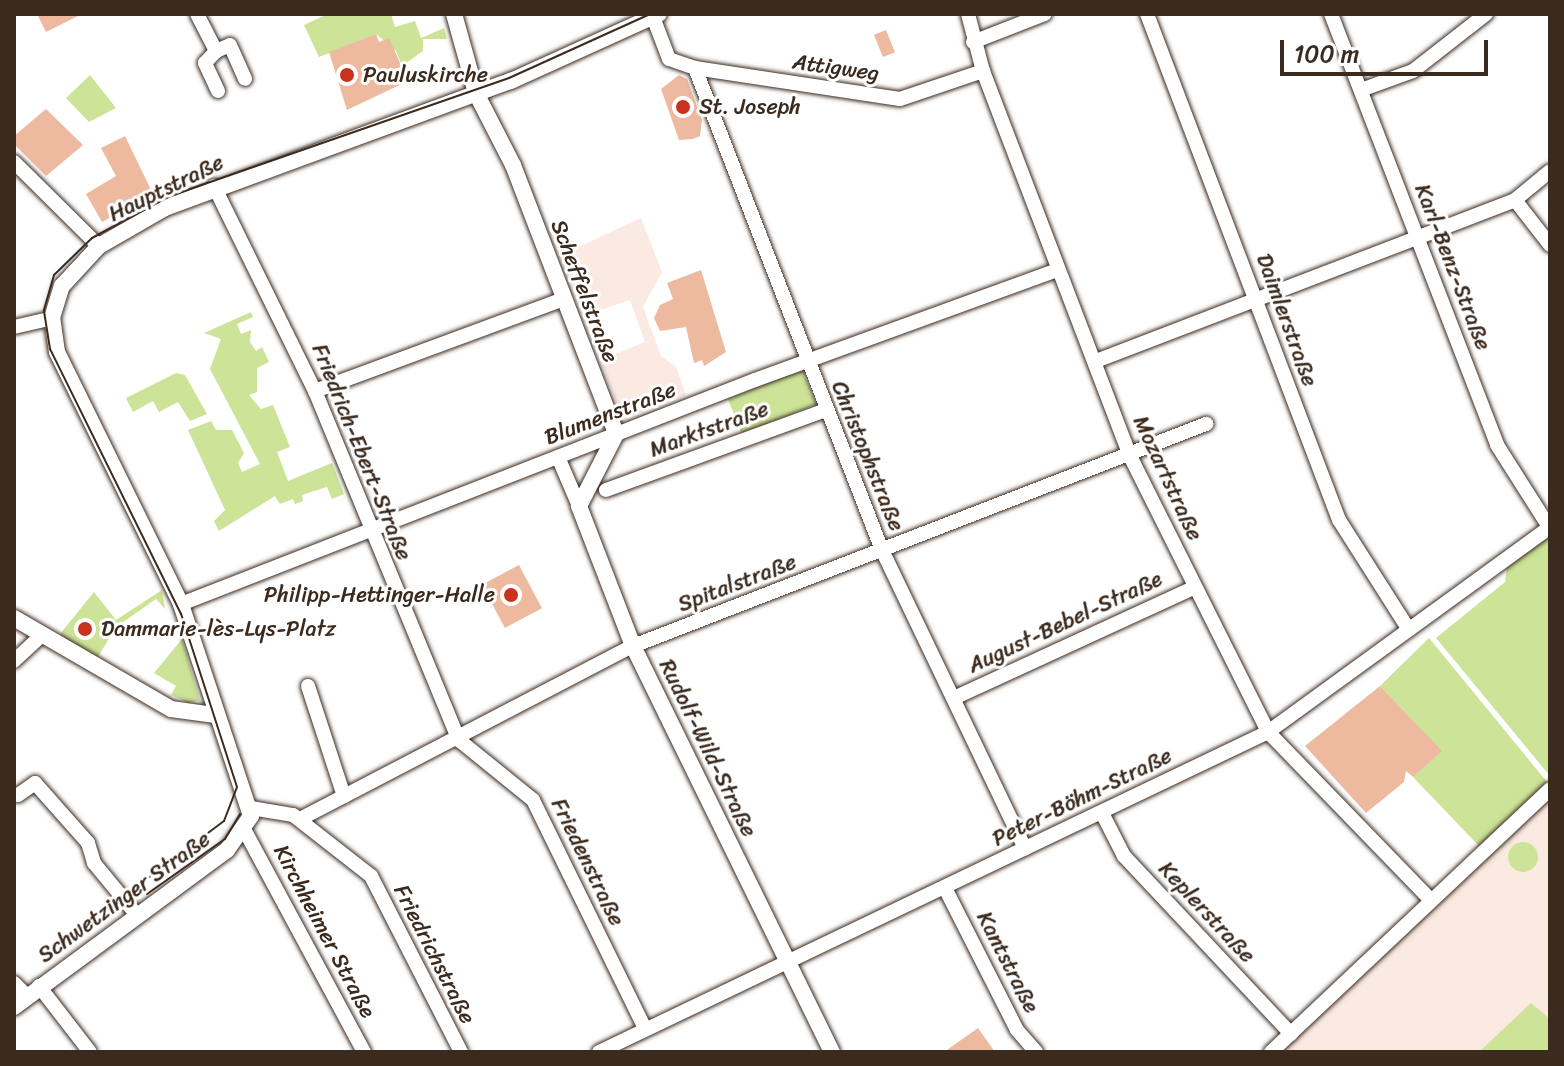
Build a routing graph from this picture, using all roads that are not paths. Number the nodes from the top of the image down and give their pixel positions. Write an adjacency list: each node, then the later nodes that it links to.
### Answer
1 (197, 14): 10 (street)
2 (454, 14): 16 (street, Scheffelstraße)
3 (968, 14): 9 (street, Mozartstraße)
4 (1045, 14): 9 (street)
5 (1147, 14): 26 (street, Daimlerstraße)
6 (1331, 14): 14 (street, Karl-Benz-Straße)
7 (1486, 14): 14 (street)
8 (656, 16): 11 (street, Attigweg); 16 (street, Hauptstraße)
9 (973, 42): 12 (street, Mozartstraße)
10 (216, 51): 13 (street); 15 (street)
11 (695, 68): 12 (street, Attigweg); 29 (street, Christophstraße)
12 (983, 71): 24 (street, Mozartstraße)
13 (245, 79)
14 (1361, 90): 21 (street, Karl-Benz-Straße)
15 (218, 91)
16 (476, 93): 19 (street, Hauptstraße); 25 (street, Scheffelstraße)
17 (14, 162): 23 (street)
18 (1550, 171): 20 (street)
19 (214, 186): 23 (street, Hauptstraße); 31 (street, Friedrich-Ebert-Straße)
20 (1515, 200): 21 (street); 22 (street)
21 (1419, 236): 26 (street); 39 (street, Karl-Benz-Straße)
22 (1550, 245)
23 (99, 246): 27 (street, Hauptstraße)
24 (1058, 270): 29 (street, Blumenstraße); 30 (street, Mozartstraße)
25 (564, 299): 31 (street); 34 (street, Scheffelstraße)
26 (1256, 299): 30 (street); 45 (street, Daimlerstraße)
27 (52, 318): 28 (street); 43 (street)
28 (14, 327)
29 (806, 361): 32 (street, Christophstraße); 34 (street, Blumenstraße)
30 (1096, 361): 35 (street, Mozartstraße)
31 (315, 391): 40 (street, Friedrich-Ebert-Straße)
32 (826, 410): 37 (street, Marktstraße); 41 (street, Christophstraße)
33 (1206, 424): 35 (street, Spitalstraße)
34 (616, 434): 36 (street, Blumenstraße); 38 (street)
35 (1129, 454): 41 (street, Spitalstraße); 42 (street, Mozartstraße)
36 (558, 457): 38 (street, Rudolf-Wild-Straße); 40 (street, Blumenstraße)
37 (606, 490)
38 (579, 506): 47 (street, Rudolf-Wild-Straße)
39 (1550, 527): 45 (street, Peter-Böhm-Straße)
40 (370, 530): 43 (street, Blumenstraße); 53 (street, Friedrich-Ebert-Straße)
41 (882, 550): 47 (street, Spitalstraße); 50 (street, Christophstraße)
42 (1195, 587): 50 (street, August-Bebel-Straße); 52 (street, Mozartstraße)
43 (181, 604): 51 (street)
44 (14, 618): 46 (street)
45 (1409, 630): 52 (street, Peter-Böhm-Straße)
46 (40, 637): 48 (street); 51 (street)
47 (633, 646): 53 (street, Spitalstraße); 64 (street, Rudolf-Wild-Straße)
48 (14, 661)
49 (308, 686): 56 (street)
50 (954, 698): 60 (street, Christophstraße)
51 (214, 715): 58 (street)
52 (1268, 732): 57 (street, Peter-Böhm-Straße); 62 (street, Mozartstraße)
53 (459, 740): 56 (street, Spitalstraße); 68 (street, Friedenstraße)
54 (1550, 789): 62 (street)
55 (18, 795): 63 (street)
56 (344, 796): 59 (street, Spitalstraße)
57 (1102, 813): 60 (street, Peter-Böhm-Straße); 69 (street, Keplerstraße)
58 (249, 818): 59 (street, Friedrichstraße); 63 (street, Schwetzinger Straße); 72 (street, Kirchheimer Straße)
59 (300, 819): 73 (street, Friedrichstraße)
60 (1025, 849): 61 (street, Peter-Böhm-Straße)
61 (945, 888): 64 (street, Peter-Böhm-Straße); 75 (street, Kantstraße)
62 (1431, 900): 69 (street)
63 (136, 914): 66 (street, Schwetzinger Straße)
64 (788, 962): 68 (street, Peter-Böhm-Straße); 74 (street, Rudolf-Wild-Straße)
65 (14, 983): 66 (street)
66 (33, 991): 67 (street, Schwetzinger Straße); 71 (street)
67 (14, 1007)
68 (645, 1029): 70 (street, Peter-Böhm-Straße)
69 (1291, 1034): 76 (street)
70 (605, 1051)
71 (90, 1052)
72 (364, 1052)
73 (461, 1052)
74 (832, 1052)
75 (1036, 1052)
76 (1271, 1052)

